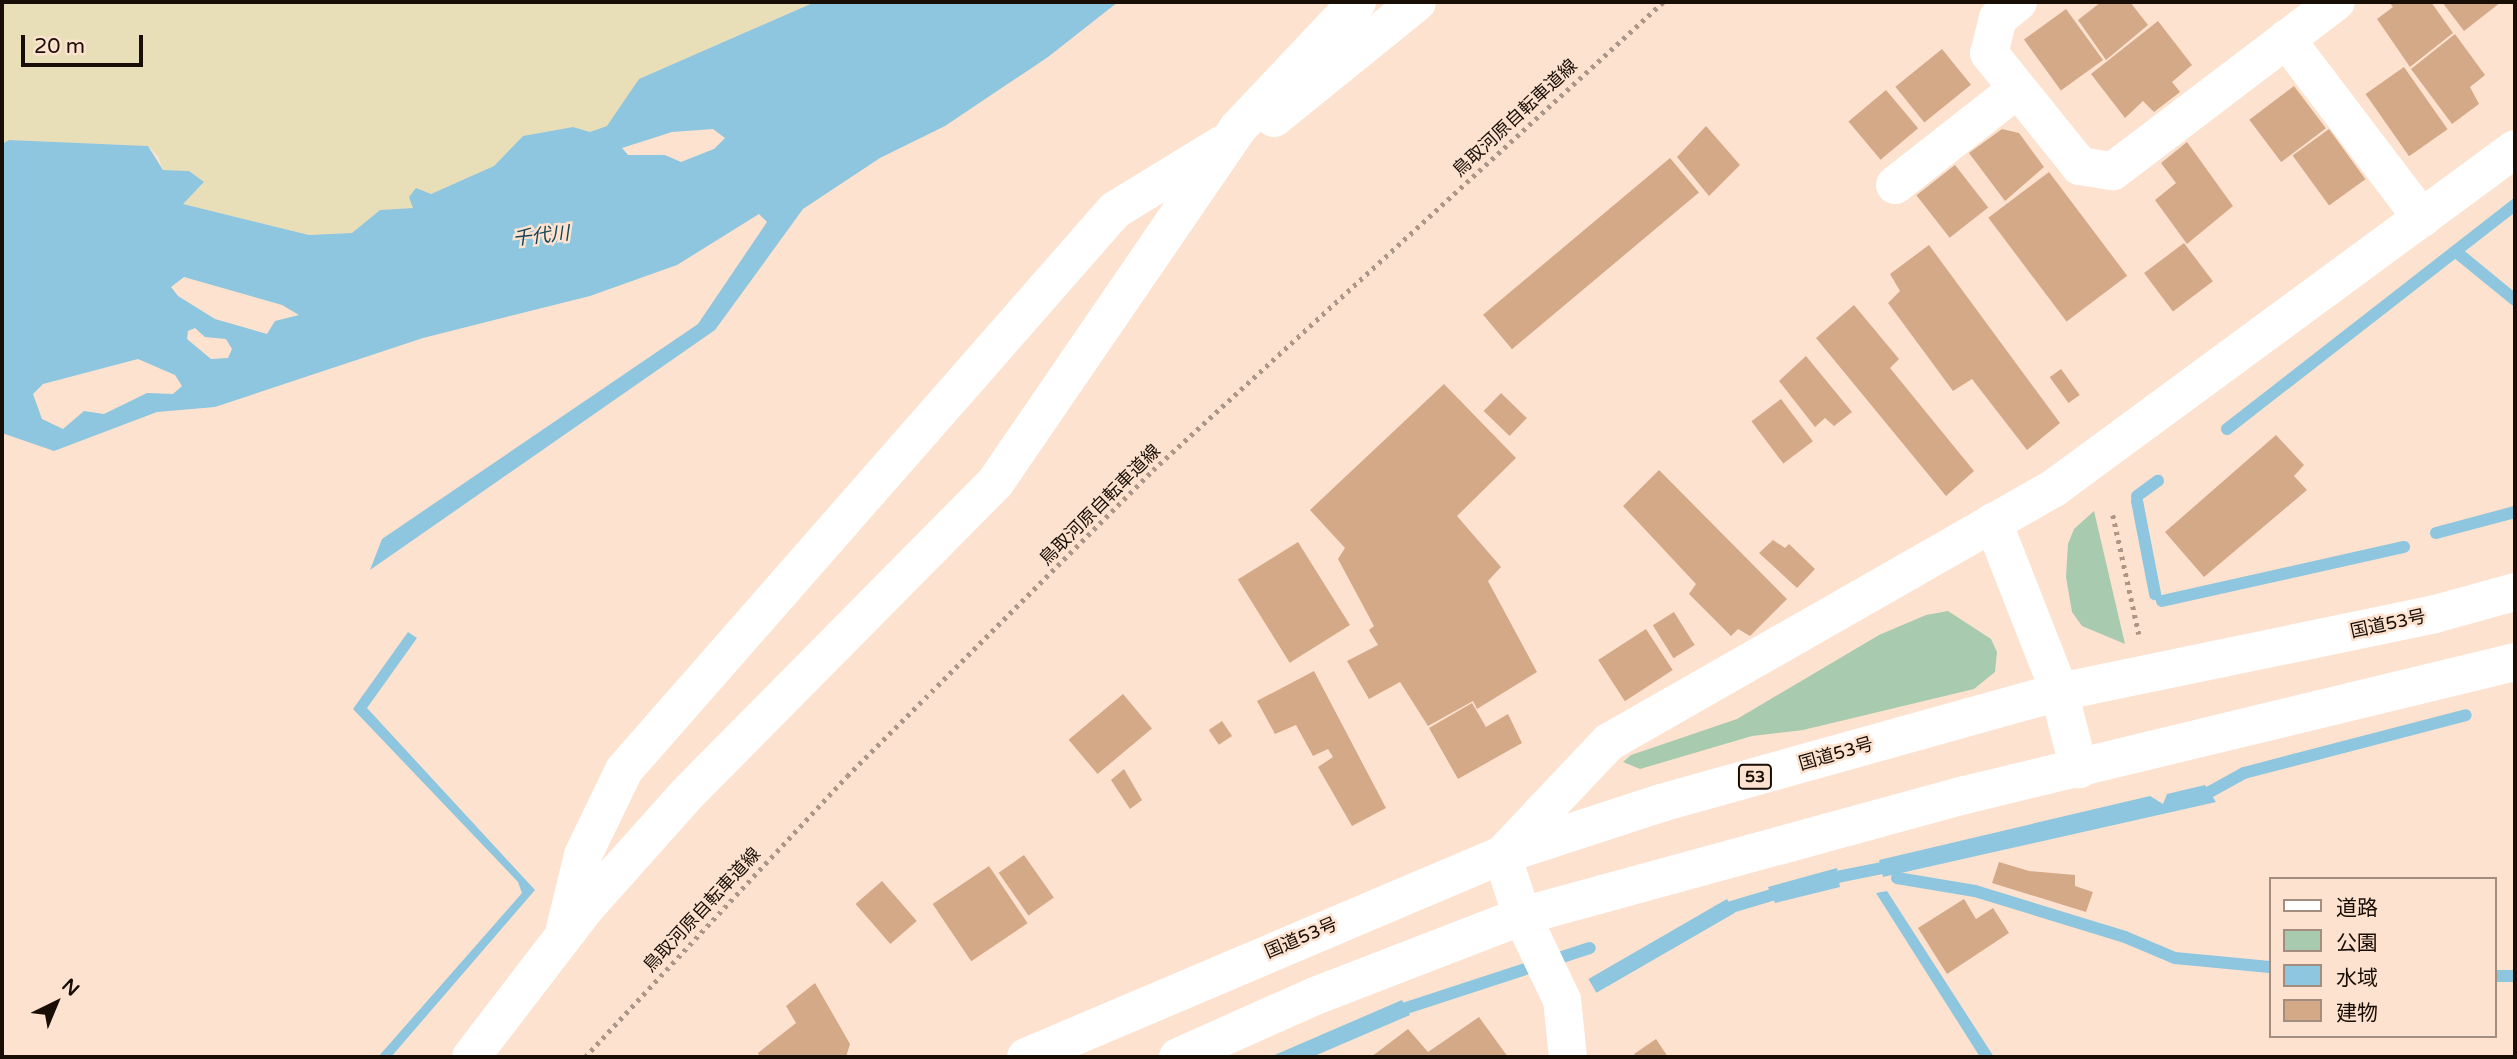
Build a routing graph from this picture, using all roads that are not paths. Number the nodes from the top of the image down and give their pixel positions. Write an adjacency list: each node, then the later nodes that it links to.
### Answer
1 (1357, 2): 7 (main road)
2 (1417, 2): 7 (main road)
3 (2018, 2): 6 (main road)
4 (2336, 2): 5 (main road)
5 (2286, 39): 6 (main road); 10 (main road)
6 (2015, 90): 9 (main road)
7 (1228, 141): 18 (main road); 18 (main road)
8 (2515, 149): 10 (main road)
9 (1895, 185)
10 (2422, 218): 11 (main road)
11 (1993, 522): 14 (main road); 16 (main road)
12 (2515, 592): 14 (main road, 国道53号 / 53)
13 (2515, 662): 15 (main road)
14 (2059, 692): 15 (main road); 16 (main road, 国道53号 / 53)
15 (2079, 769): 17 (main road)
16 (1502, 855): 17 (main road); 20 (main road, 国道53号 / 53)
17 (1522, 916): 21 (main road); 22 (main road)
18 (565, 934): 19 (main road)
19 (471, 1057)
20 (1026, 1057)
21 (1178, 1057)
22 (1568, 1057)

